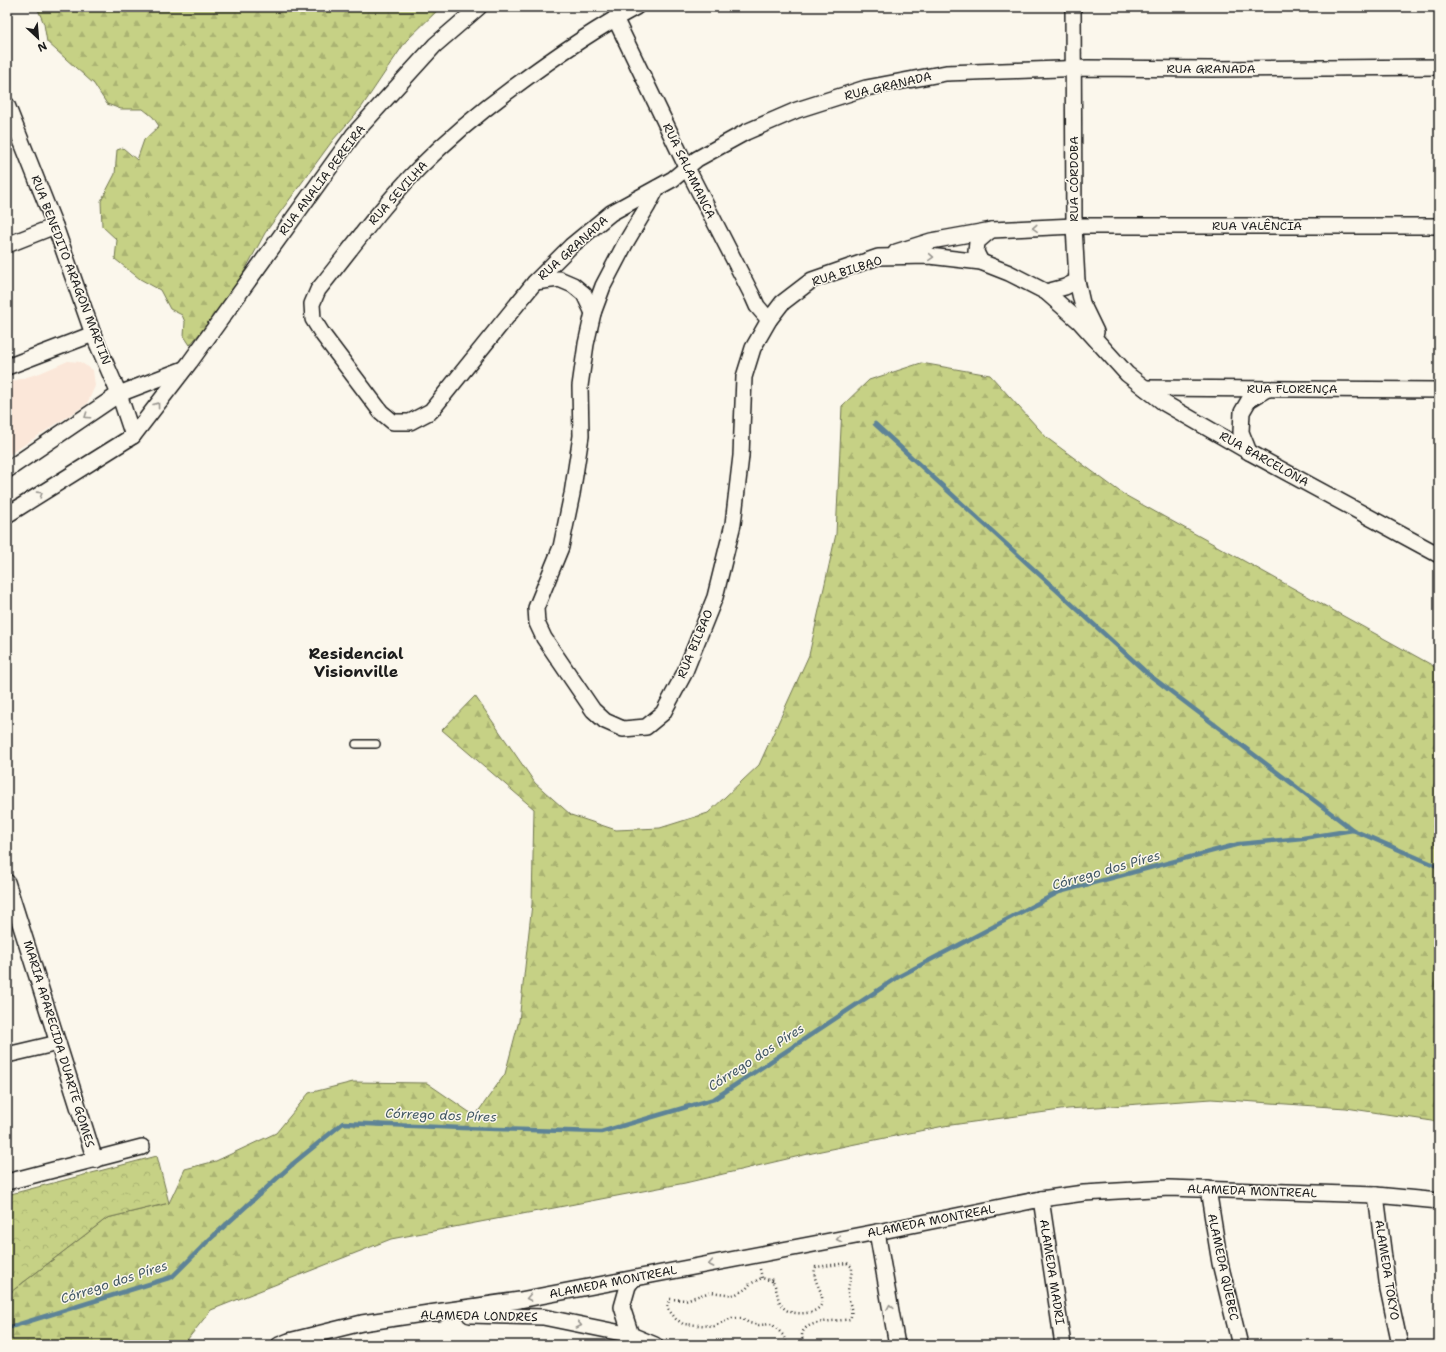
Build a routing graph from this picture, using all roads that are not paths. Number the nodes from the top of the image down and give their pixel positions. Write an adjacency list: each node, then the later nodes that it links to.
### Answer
1 (479, 7): 25 (street, RUA ANALIA PEREIRA)
2 (636, 7): 4 (street, RUA SEVILHA)
3 (1073, 7): 6 (street, RUA CÓRDOBA)
4 (615, 18): 8 (street, RUA SALAMANCA); 30 (street, RUA SEVILHA)
5 (1439, 67): 6 (street, RUA GRANADA)
6 (1073, 68): 8 (street, RUA GRANADA); 11 (street, RUA CÓRDOBA)
7 (8, 107): 10 (street, RUA BENEDITO ARAGON MARTIN)
8 (687, 168): 9 (street, RUA GRANADA); 21 (street, RUA SALAMANCA)
9 (657, 188): 18 (street, RUA GRANADA); 20 (street, RUA BILBAO)
10 (55, 226): 14 (street); 22 (street, RUA BENEDITO ARAGON MARTIN)
11 (1074, 226): 12 (street, RUA VALÊNCIA); 13 (street, RUA VALÊNCIA, one-way to 13); 17 (street, RUA CÓRDOBA)
12 (1439, 226)
13 (992, 230): 15 (street, RUA VALÊNCIA); 16 (street)
14 (7, 245)
15 (878, 257): 16 (street, RUA BILBAO, one-way to 16); 21 (street, RUA BILBAO)
16 (981, 262): 19 (street, RUA BILBAO)
17 (1077, 281): 19 (street); 23 (street, RUA CÓRDOBA)
18 (535, 282): 20 (street); 30 (street, RUA GRANADA)
19 (1046, 292): 23 (street, RUA BILBAO)
20 (593, 313): 21 (street, RUA BILBAO)
21 (769, 320)
22 (93, 334): 24 (street); 29 (street, RUA BENEDITO ARAGON MARTIN)
23 (1102, 346): 26 (street, RUA BARCELONA)
24 (7, 367)
25 (185, 369): 29 (street); 31 (street, RUA ANALIA PEREIRA, one-way to 25)
26 (1145, 388): 27 (street, RUA FLORENÇA); 32 (street, RUA BARCELONA)
27 (1268, 389): 28 (street, RUA FLORENÇA); 32 (street)
28 (1439, 390)
29 (119, 394): 31 (street, RUA BENEDITO ARAGON MARTIN); 33 (street, one-way to 33)
30 (410, 422)
31 (133, 436): 34 (street, one-way to 31)
32 (1249, 452): 35 (street, RUA BARCELONA)
33 (7, 470)
34 (7, 514)
35 (1439, 555)
36 (356, 744): 37 (lane)
37 (376, 744)
38 (7, 882): 39 (street, MARIA APARECIDA DUARTE GOMES)
39 (14, 925): 40 (street, MARIA APARECIDA DUARTE GOMES)
40 (58, 1043): 41 (street); 43 (street, MARIA APARECIDA DUARTE GOMES)
41 (7, 1055)
42 (142, 1147): 43 (street)
43 (95, 1160): 44 (street)
44 (7, 1182)
45 (1208, 1189): 46 (street, ALAMEDA MONTREAL); 47 (street, ALAMEDA MONTREAL); 57 (street, ALAMEDA QUEBEC)
46 (1376, 1195): 48 (street, ALAMEDA MONTREAL); 58 (street, ALAMEDA TOKYO)
47 (1041, 1199): 49 (street, ALAMEDA MONTREAL); 56 (street, ALAMEDA MADRI)
48 (1439, 1201)
49 (877, 1232): 50 (street, ALAMEDA MONTREAL, one-way to 50); 55 (street, one-way to 49)
50 (632, 1279): 51 (street, ALAMEDA MONTREAL, one-way to 51); 52 (street)
51 (429, 1313): 52 (street, ALAMEDA LONDRES, one-way to 52); 53 (street, ALAMEDA LONDRES)
52 (631, 1335): 54 (street, ALAMEDA LONDRES)
53 (278, 1345)
54 (654, 1345)
55 (897, 1345)
56 (1063, 1345)
57 (1240, 1345)
58 (1400, 1345)

